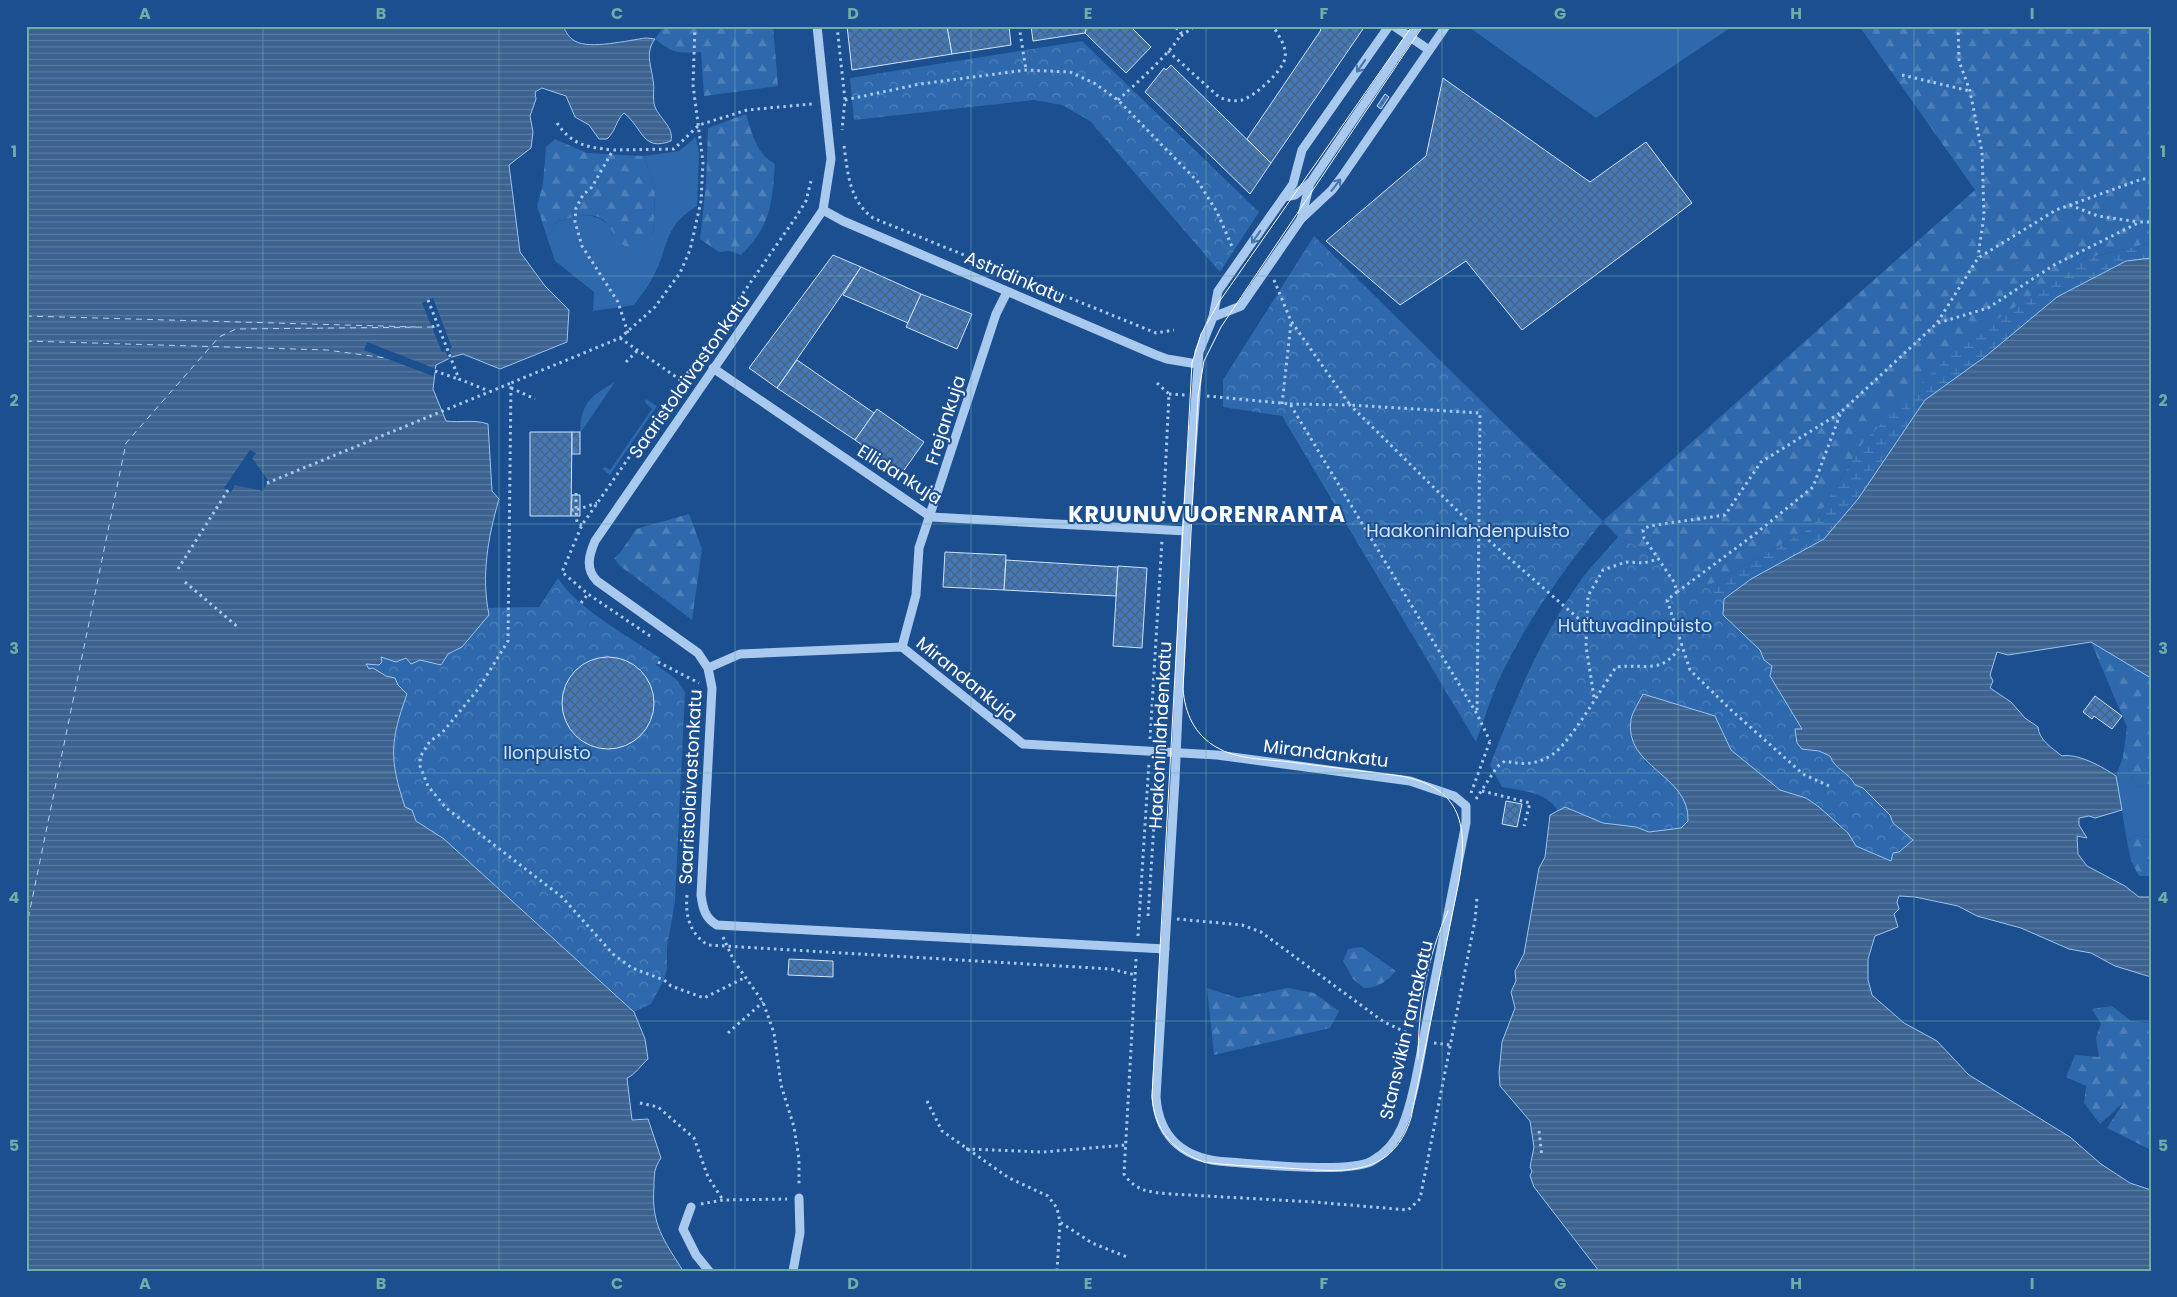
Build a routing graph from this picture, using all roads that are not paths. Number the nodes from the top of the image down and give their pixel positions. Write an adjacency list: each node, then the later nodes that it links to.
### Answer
1 (817, 26): 10 (street, Saaristolaivastonkatu)
2 (1389, 26): 9 (street, Haakoninlahdenkatu, one-way to 9)
3 (1394, 26): 6 (street)
4 (1417, 26): 6 (street, Haakoninlahdenkatu)
5 (1446, 26): 7 (street, Haakoninlahdenkatu)
6 (1410, 37): 7 (street); 8 (street, Haakoninlahdenkatu)
7 (1428, 50): 11 (street, Haakoninlahdenkatu, one-way to 7)
8 (1311, 182): 9 (street, Haakoninlahdenkatu); 11 (street, Haakoninlahdenkatu)
9 (1284, 198): 13 (street, Haakoninlahdenkatu, one-way to 13)
10 (822, 210): 12 (street, Astridinkatu); 15 (street, Saaristolaivastonkatu)
11 (1302, 219): 13 (street, Haakoninlahdenkatu)
12 (1007, 292): 14 (street, Astridinkatu); 16 (street, Frejankuja)
13 (1213, 317): 14 (street, Haakoninlahdenkatu)
14 (1197, 364): 17 (street, Haakoninlahdenkatu)
15 (713, 368): 16 (street, Ellidankuja); 19 (street, Saaristolaivastonkatu)
16 (931, 517): 17 (street, Ellidankuja); 18 (street, Frejankuja)
17 (1186, 531): 20 (street, Haakoninlahdenkatu)
18 (902, 647): 19 (street, Mirandankuja); 20 (street, Mirandankuja)
19 (708, 668): 22 (street, Saaristolaivastonkatu)
20 (1176, 752): 21 (street, Mirandankatu); 22 (street, Haakoninlahdenkatu)
21 (1466, 810): 23 (street, Stansvikin rantakatu)
22 (1165, 949): 23 (street, Haakoninlahdenkatu)
23 (1182, 1149)
24 (799, 1198): 27 (street)
25 (691, 1206): 26 (street)
26 (708, 1271)
27 (793, 1271)

